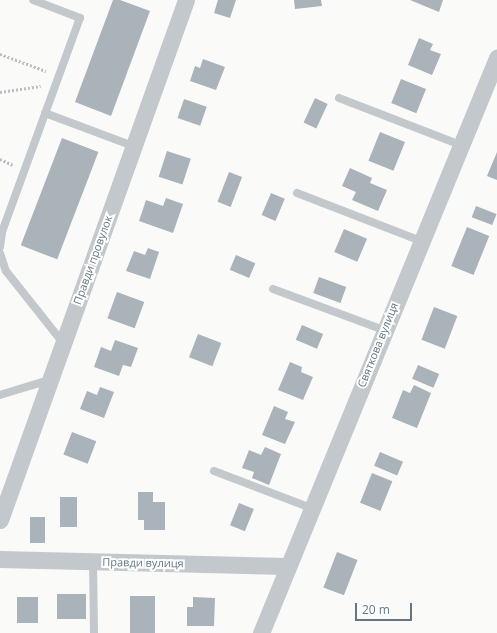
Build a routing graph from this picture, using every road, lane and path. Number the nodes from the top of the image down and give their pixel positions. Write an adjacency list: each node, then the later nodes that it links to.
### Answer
1 (33, 0): 5 (lane)
2 (186, 0): 11 (street, Правди провулок)
3 (0, 54): 5 (path)
4 (497, 58): 10 (street, Святкова вулиця)
5 (59, 76): 6 (lane)
6 (56, 84): 7 (path); 9 (lane)
7 (0, 92)
8 (339, 98): 10 (lane)
9 (45, 113): 11 (lane); 13 (lane)
10 (461, 145): 14 (street, Святкова вулиця)
11 (133, 146): 19 (street, Правди провулок)
12 (297, 193): 14 (lane)
13 (1, 232): 15 (lane)
14 (421, 241): 18 (street, Святкова вулиця)
15 (0, 247)
16 (0, 253): 19 (lane)
17 (273, 289): 18 (lane)
18 (384, 330): 23 (street, Святкова вулиця)
19 (63, 343): 20 (street, Правди провулок)
20 (50, 380): 21 (lane); 24 (street, Правди провулок)
21 (0, 395)
22 (214, 471): 23 (lane)
23 (311, 508): 27 (street, Святкова вулиця)
24 (2, 510)
25 (0, 559): 26 (street, Правди вулиця)
26 (93, 561): 27 (street, Правди вулиця); 28 (lane)
27 (287, 566): 29 (street, Святкова вулиця)
28 (94, 633)
29 (261, 633)

